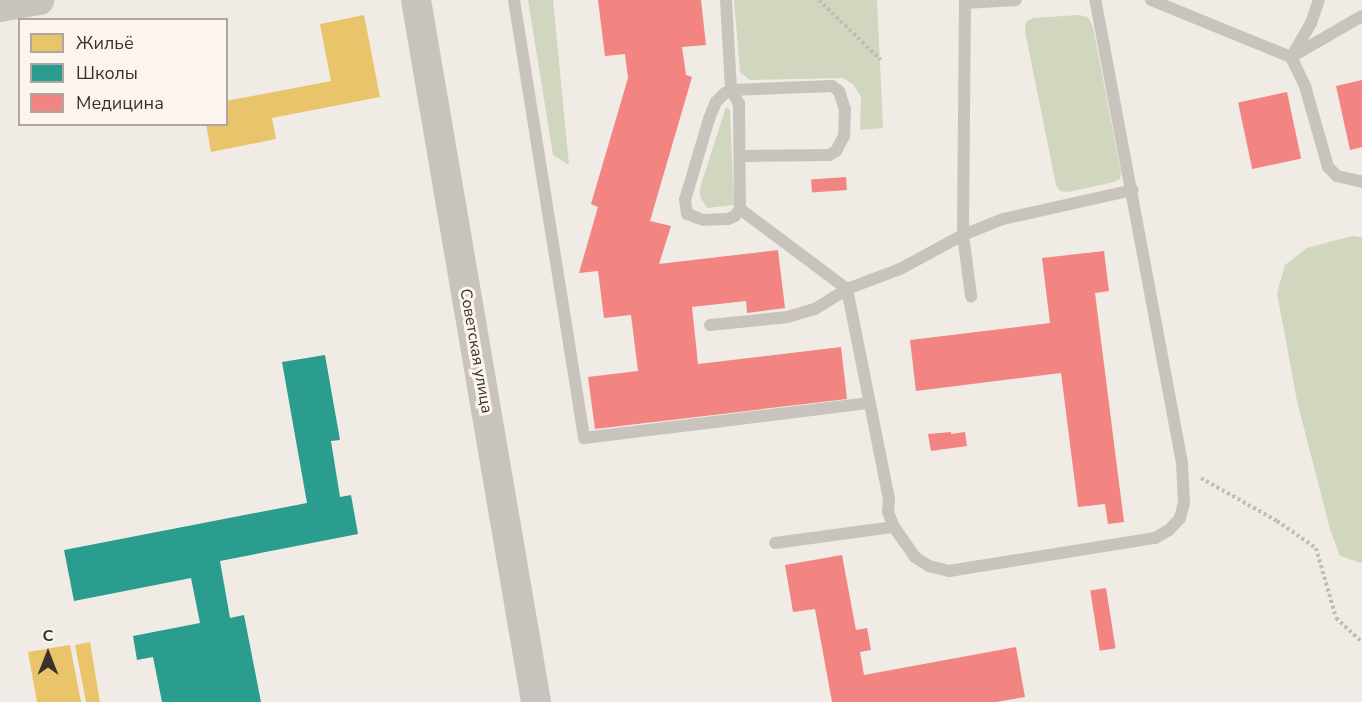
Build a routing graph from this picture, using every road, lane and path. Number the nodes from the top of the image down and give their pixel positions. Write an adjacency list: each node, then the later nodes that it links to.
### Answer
1 (39, 0): 11 (street)
2 (416, 0): 29 (street, Советская улица)
3 (514, 0): 24 (lane)
4 (726, 0): 15 (lane)
5 (819, 0): 14 (path)
6 (1016, 0): 10 (lane)
7 (1095, 0): 18 (lane)
8 (1151, 0): 13 (lane)
9 (1319, 0): 13 (lane)
10 (965, 2): 20 (lane)
11 (0, 7)
12 (1362, 16): 13 (lane)
13 (1291, 57): 17 (lane)
14 (881, 60)
15 (731, 90): 16 (lane); 16 (lane); 19 (lane)
16 (740, 156): 19 (lane)
17 (1362, 183)
18 (1133, 190): 20 (lane); 25 (lane)
19 (740, 209): 21 (lane)
20 (963, 235): 21 (lane); 22 (lane)
21 (848, 289): 23 (lane); 24 (lane)
22 (971, 296)
23 (710, 325)
24 (870, 404): 26 (lane)
25 (1182, 463): 26 (lane); 28 (path)
26 (894, 527): 27 (lane)
27 (775, 543)
28 (1362, 642)
29 (536, 702)

